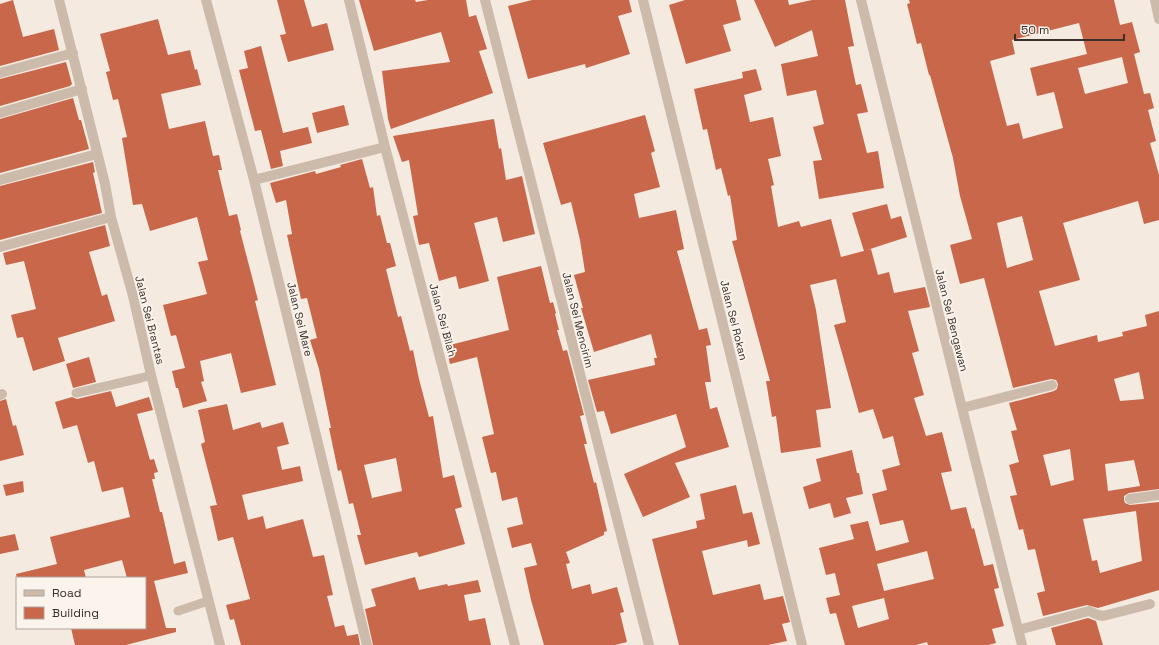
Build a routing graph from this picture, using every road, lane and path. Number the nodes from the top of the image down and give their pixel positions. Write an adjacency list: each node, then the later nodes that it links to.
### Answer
1 (59, 0): 9 (street, Jalan Sei Brantas)
2 (206, 0): 16 (street, Jalan Sei Mare)
3 (349, 0): 13 (street, Jalan Sei Bilah)
4 (485, 0): 32 (street, Jalan Sei Mencirim)
5 (643, 0): 33 (street, Jalan Sei Rokan)
6 (861, 0): 22 (street, Jalan Sei Bengawan)
7 (1155, 0): 8 (street)
8 (1159, 19)
9 (72, 53): 10 (street); 11 (street, Jalan Sei Brantas)
10 (0, 73)
11 (82, 89): 12 (street); 14 (street, Jalan Sei Brantas)
12 (0, 113)
13 (385, 147): 16 (street); 31 (street, Jalan Sei Bilah)
14 (97, 154): 15 (street); 17 (street, Jalan Sei Brantas)
15 (0, 180)
16 (254, 180): 30 (street, Jalan Sei Mare)
17 (112, 217): 18 (street); 19 (street, Jalan Sei Brantas)
18 (0, 247)
19 (151, 375): 21 (lane); 25 (street, Jalan Sei Brantas)
20 (1052, 385): 22 (street)
21 (76, 393)
22 (962, 408): 28 (street, Jalan Sei Bengawan)
23 (1159, 495): 24 (street)
24 (1130, 499)
25 (208, 601): 27 (lane); 29 (street, Jalan Sei Brantas)
26 (1150, 604): 28 (street)
27 (178, 610)
28 (1018, 630): 34 (street, Jalan Sei Bengawan)
29 (220, 645)
30 (367, 645)
31 (515, 645)
32 (649, 645)
33 (802, 645)
34 (1022, 645)

